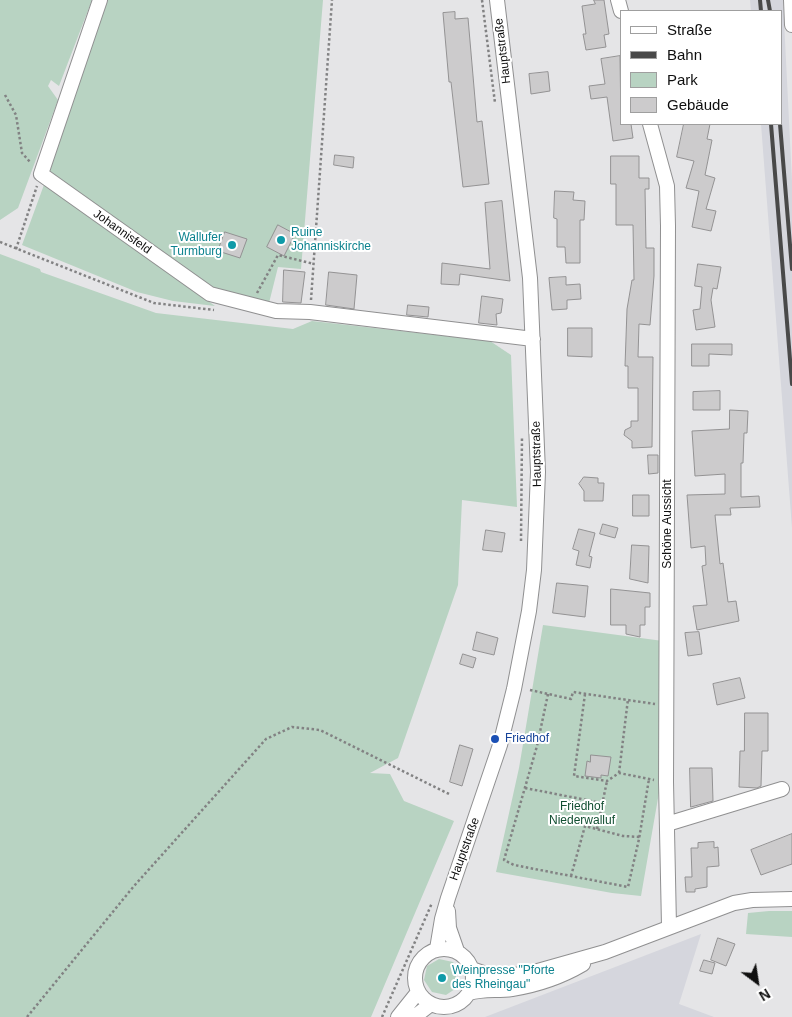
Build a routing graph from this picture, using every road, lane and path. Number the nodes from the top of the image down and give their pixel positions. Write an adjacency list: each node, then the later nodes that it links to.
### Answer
1 (100, 0): 8 (street)
2 (332, 0): 11 (path)
3 (497, 0): 15 (street, Hauptstraße)
4 (791, 0): 5 (street)
5 (792, 25)
6 (4, 95): 8 (path)
7 (650, 125): 22 (street, Schöne Aussicht)
8 (41, 174): 10 (path); 12 (street, Johannisfeld)
9 (0, 242): 10 (path)
10 (16, 249): 13 (path)
11 (314, 264): 12 (path); 14 (path)
12 (250, 304): 14 (street, Johannisfeld)
13 (221, 310)
14 (310, 312): 15 (street, Johannisfeld)
15 (533, 339): 35 (street, Hauptstraße)
16 (522, 427): 17 (path)
17 (521, 546)
18 (530, 690): 19 (path)
19 (548, 694): 20 (path); 27 (path)
20 (585, 694): 21 (path); 25 (path)
21 (628, 699): 22 (path); 23 (path)
22 (667, 706): 26 (street, Schöne Aussicht)
23 (619, 773): 24 (path); 25 (path)
24 (649, 779): 26 (path); 33 (path)
25 (607, 781): 30 (path)
26 (666, 782): 31 (street, Schöne Aussicht)
27 (525, 788): 30 (path); 34 (path)
28 (782, 789): 31 (street)
29 (449, 794): 46 (path)
30 (602, 803): 32 (path)
31 (667, 824): 37 (street, Schöne Aussicht)
32 (597, 829): 33 (path); 34 (path)
33 (640, 837): 34 (path)
34 (571, 876)
35 (448, 898): 39 (street, Hauptstraße); 40 (street, Hauptstraße)
36 (792, 899): 37 (street)
37 (669, 926): 41 (street)
38 (418, 938): 47 (path)
39 (437, 949): 40 (street); 43 (street)
40 (457, 951): 42 (street)
41 (605, 952): 42 (street); 44 (street)
42 (472, 969): 44 (street)
43 (418, 992): 45 (street); 48 (street)
44 (469, 993): 45 (street)
45 (431, 1004): 49 (street)
46 (27, 1017)
47 (382, 1017)
48 (398, 1017)
49 (414, 1017)

